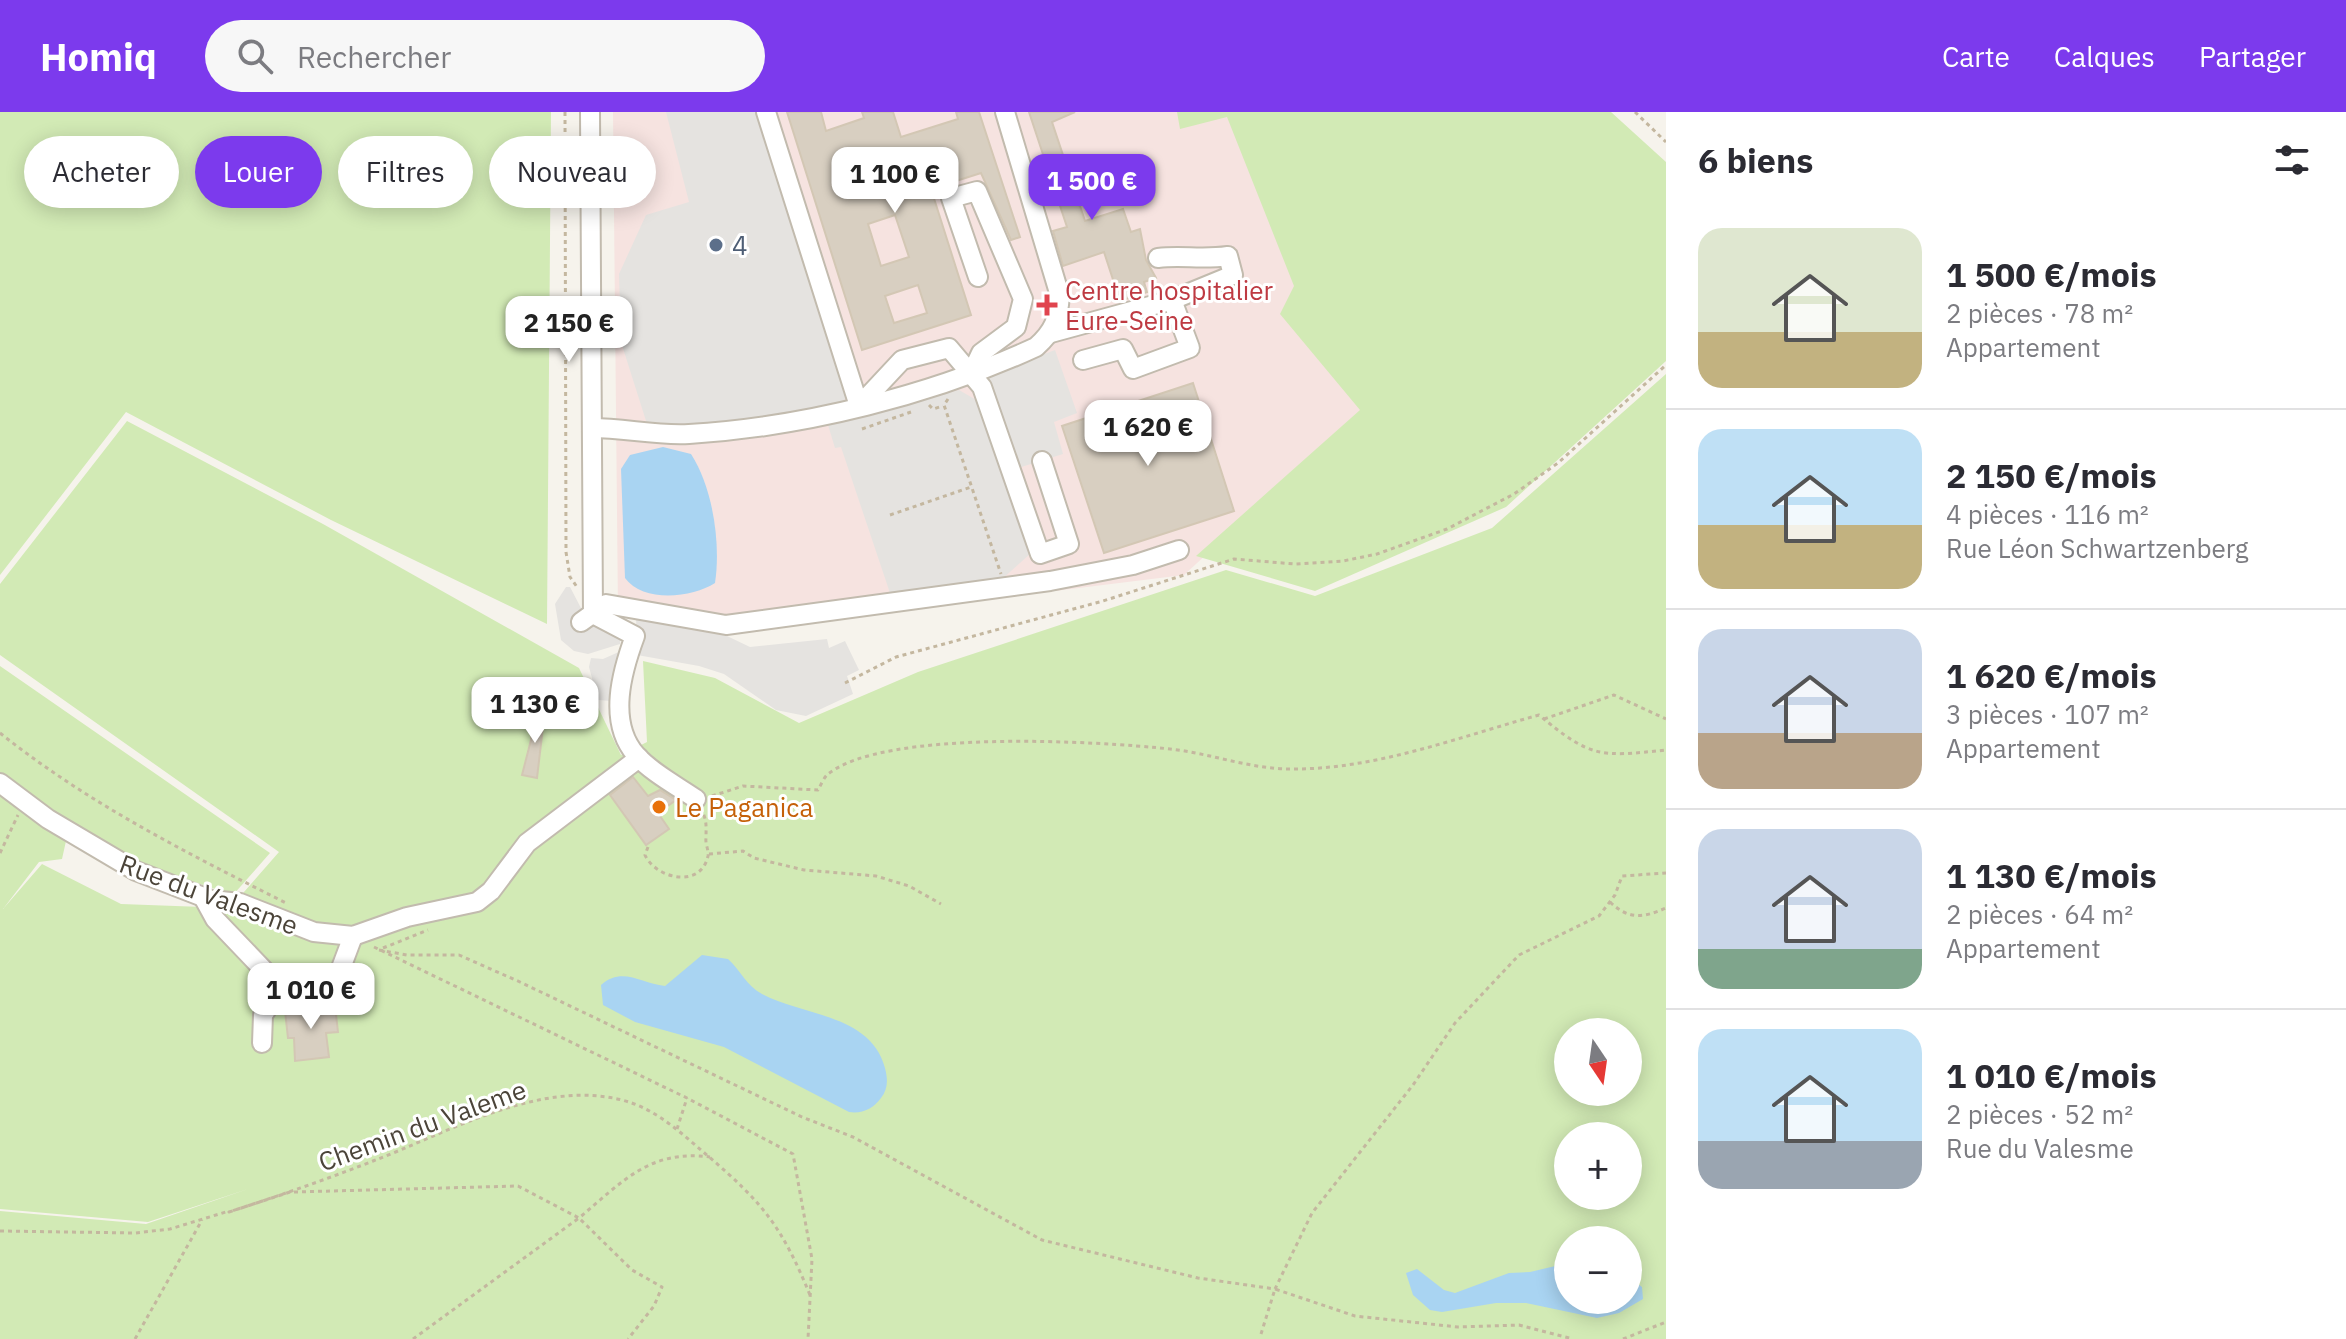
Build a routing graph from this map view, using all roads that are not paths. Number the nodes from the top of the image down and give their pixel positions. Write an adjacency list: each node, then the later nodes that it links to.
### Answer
1 (590, 112): 11 (street)
2 (766, 112): 10 (street)
3 (1005, 112): 7 (street)
4 (1158, 258): 6 (street)
5 (978, 277): 9 (street)
6 (1172, 300): 7 (street); 8 (street)
7 (1051, 333): 9 (street)
8 (1083, 360)
9 (971, 374): 10 (street); 10 (street); 12 (street)
10 (859, 406): 11 (street)
11 (592, 428): 14 (street)
12 (1042, 461)
13 (1179, 550): 14 (street)
14 (587, 618): 15 (street)
15 (639, 758): 17 (street); 19 (street, Rue du Valesme)
16 (0, 783): 18 (street, Rue du Valesme)
17 (696, 799)
18 (203, 897): 19 (street, Rue du Valesme); 20 (street)
19 (353, 936): 20 (street)
20 (281, 988): 21 (street)
21 (262, 1043)

